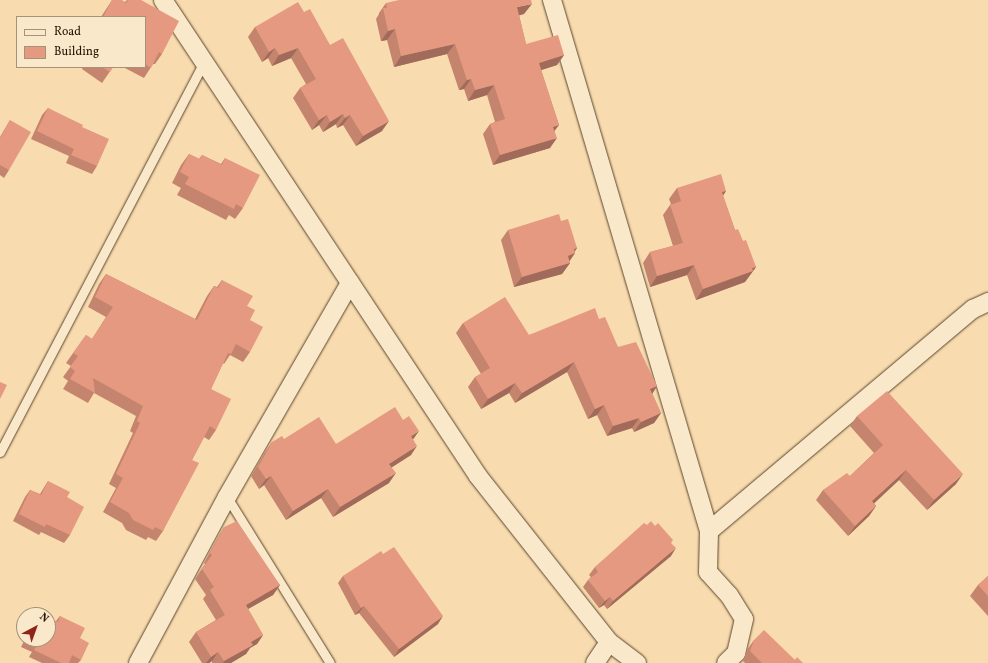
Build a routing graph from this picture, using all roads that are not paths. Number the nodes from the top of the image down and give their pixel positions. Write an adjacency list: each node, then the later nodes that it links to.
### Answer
1 (163, 0): 3 (street)
2 (552, 0): 8 (street)
3 (204, 62): 4 (street); 6 (lane)
4 (350, 283): 7 (street); 9 (street)
5 (988, 302): 8 (street)
6 (0, 452)
7 (227, 497): 10 (street); 11 (lane)
8 (709, 531): 14 (street)
9 (609, 642): 12 (street); 13 (street)
10 (138, 663)
11 (330, 663)
12 (595, 663)
13 (636, 663)
14 (726, 663)

